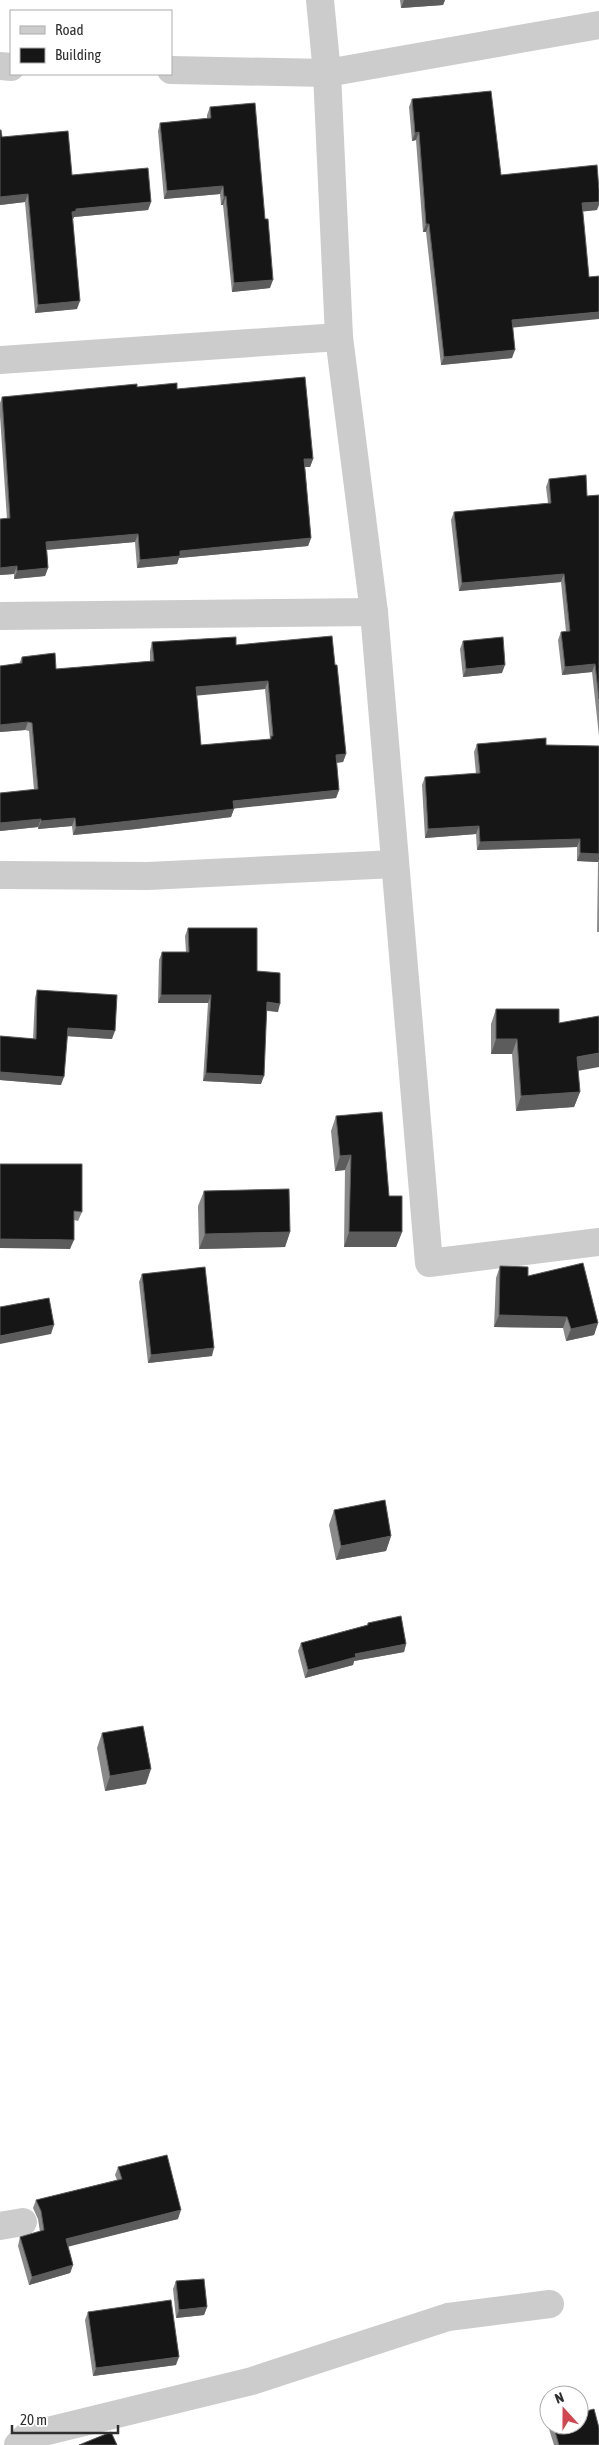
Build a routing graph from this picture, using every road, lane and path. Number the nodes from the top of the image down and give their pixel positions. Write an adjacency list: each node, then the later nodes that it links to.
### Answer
1 (320, 0): 4 (street)
2 (599, 25): 4 (street)
3 (172, 70): 4 (street)
4 (326, 73): 5 (street)
5 (339, 337): 6 (street); 7 (street)
6 (0, 360)
7 (374, 612): 8 (street); 9 (street)
8 (0, 616)
9 (395, 864): 10 (street); 11 (street)
10 (0, 875)
11 (599, 1242)
12 (550, 2304): 13 (street)
13 (18, 2445)

